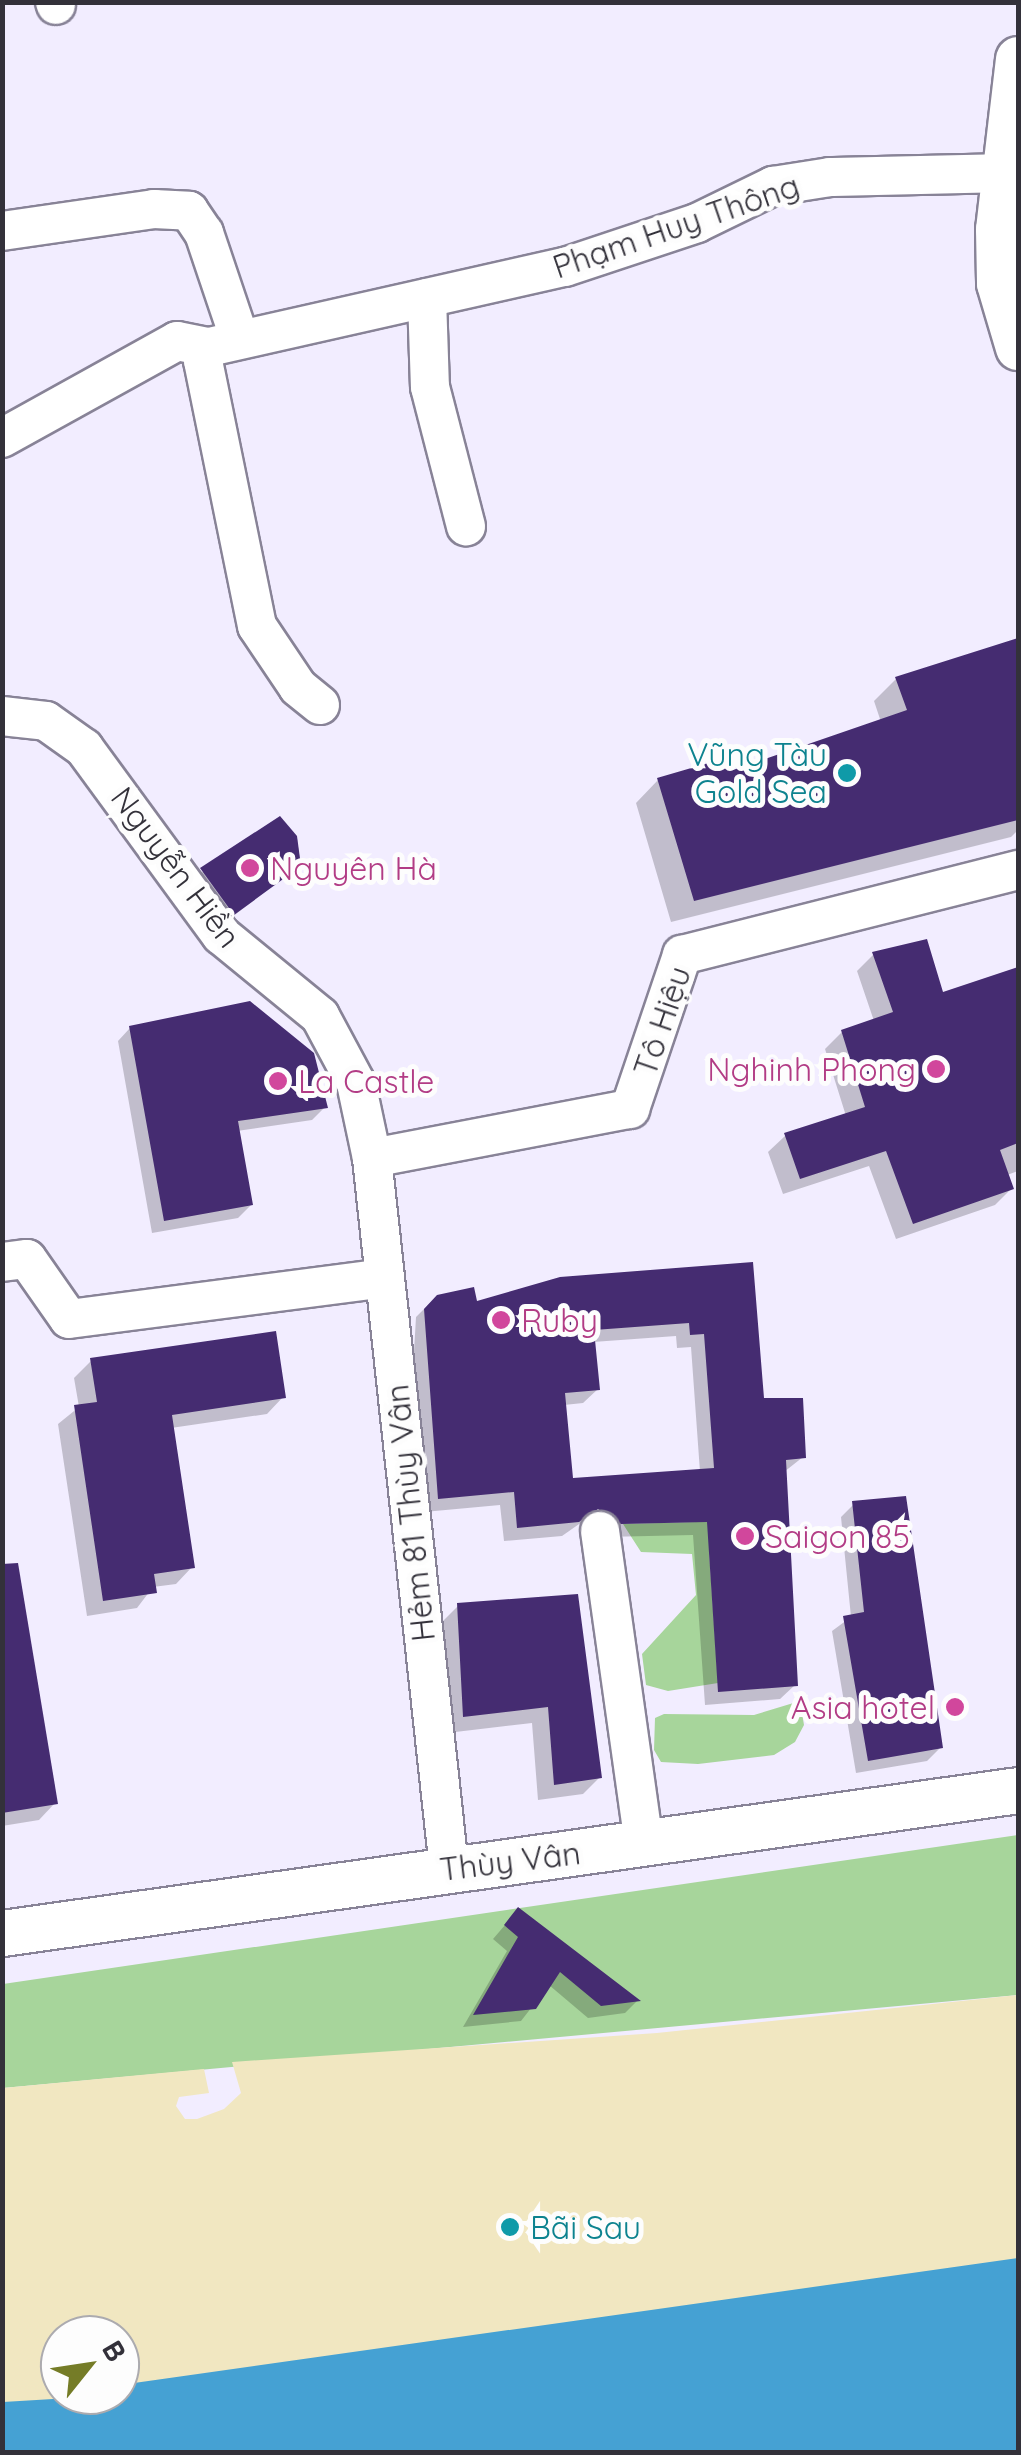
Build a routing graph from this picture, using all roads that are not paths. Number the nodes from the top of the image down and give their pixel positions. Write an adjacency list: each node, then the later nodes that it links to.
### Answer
1 (1018, 60): 2 (main road)
2 (1000, 174): 4 (street, Phạm Huy Thông); 6 (main road)
3 (2, 232): 5 (street)
4 (427, 298): 5 (street, Phạm Huy Thông); 8 (street)
5 (224, 342): 7 (street, Phạm Huy Thông); 9 (street)
6 (1018, 347)
7 (2, 438)
8 (466, 526)
9 (320, 705)
10 (2, 716): 12 (street, Nguyễn Hiền)
11 (1018, 870): 12 (street, Tô Hiệu)
12 (372, 1158): 14 (street, Hẻm 81 Thùy Vân)
13 (2, 1262): 14 (street)
14 (384, 1278): 18 (street, Hẻm 81 Thùy Vân)
15 (600, 1532): 17 (street)
16 (1018, 1790): 17 (main road, Thùy Vân)
17 (644, 1845): 18 (main road, Thùy Vân)
18 (448, 1868): 19 (main road, Thùy Vân)
19 (2, 1933)

